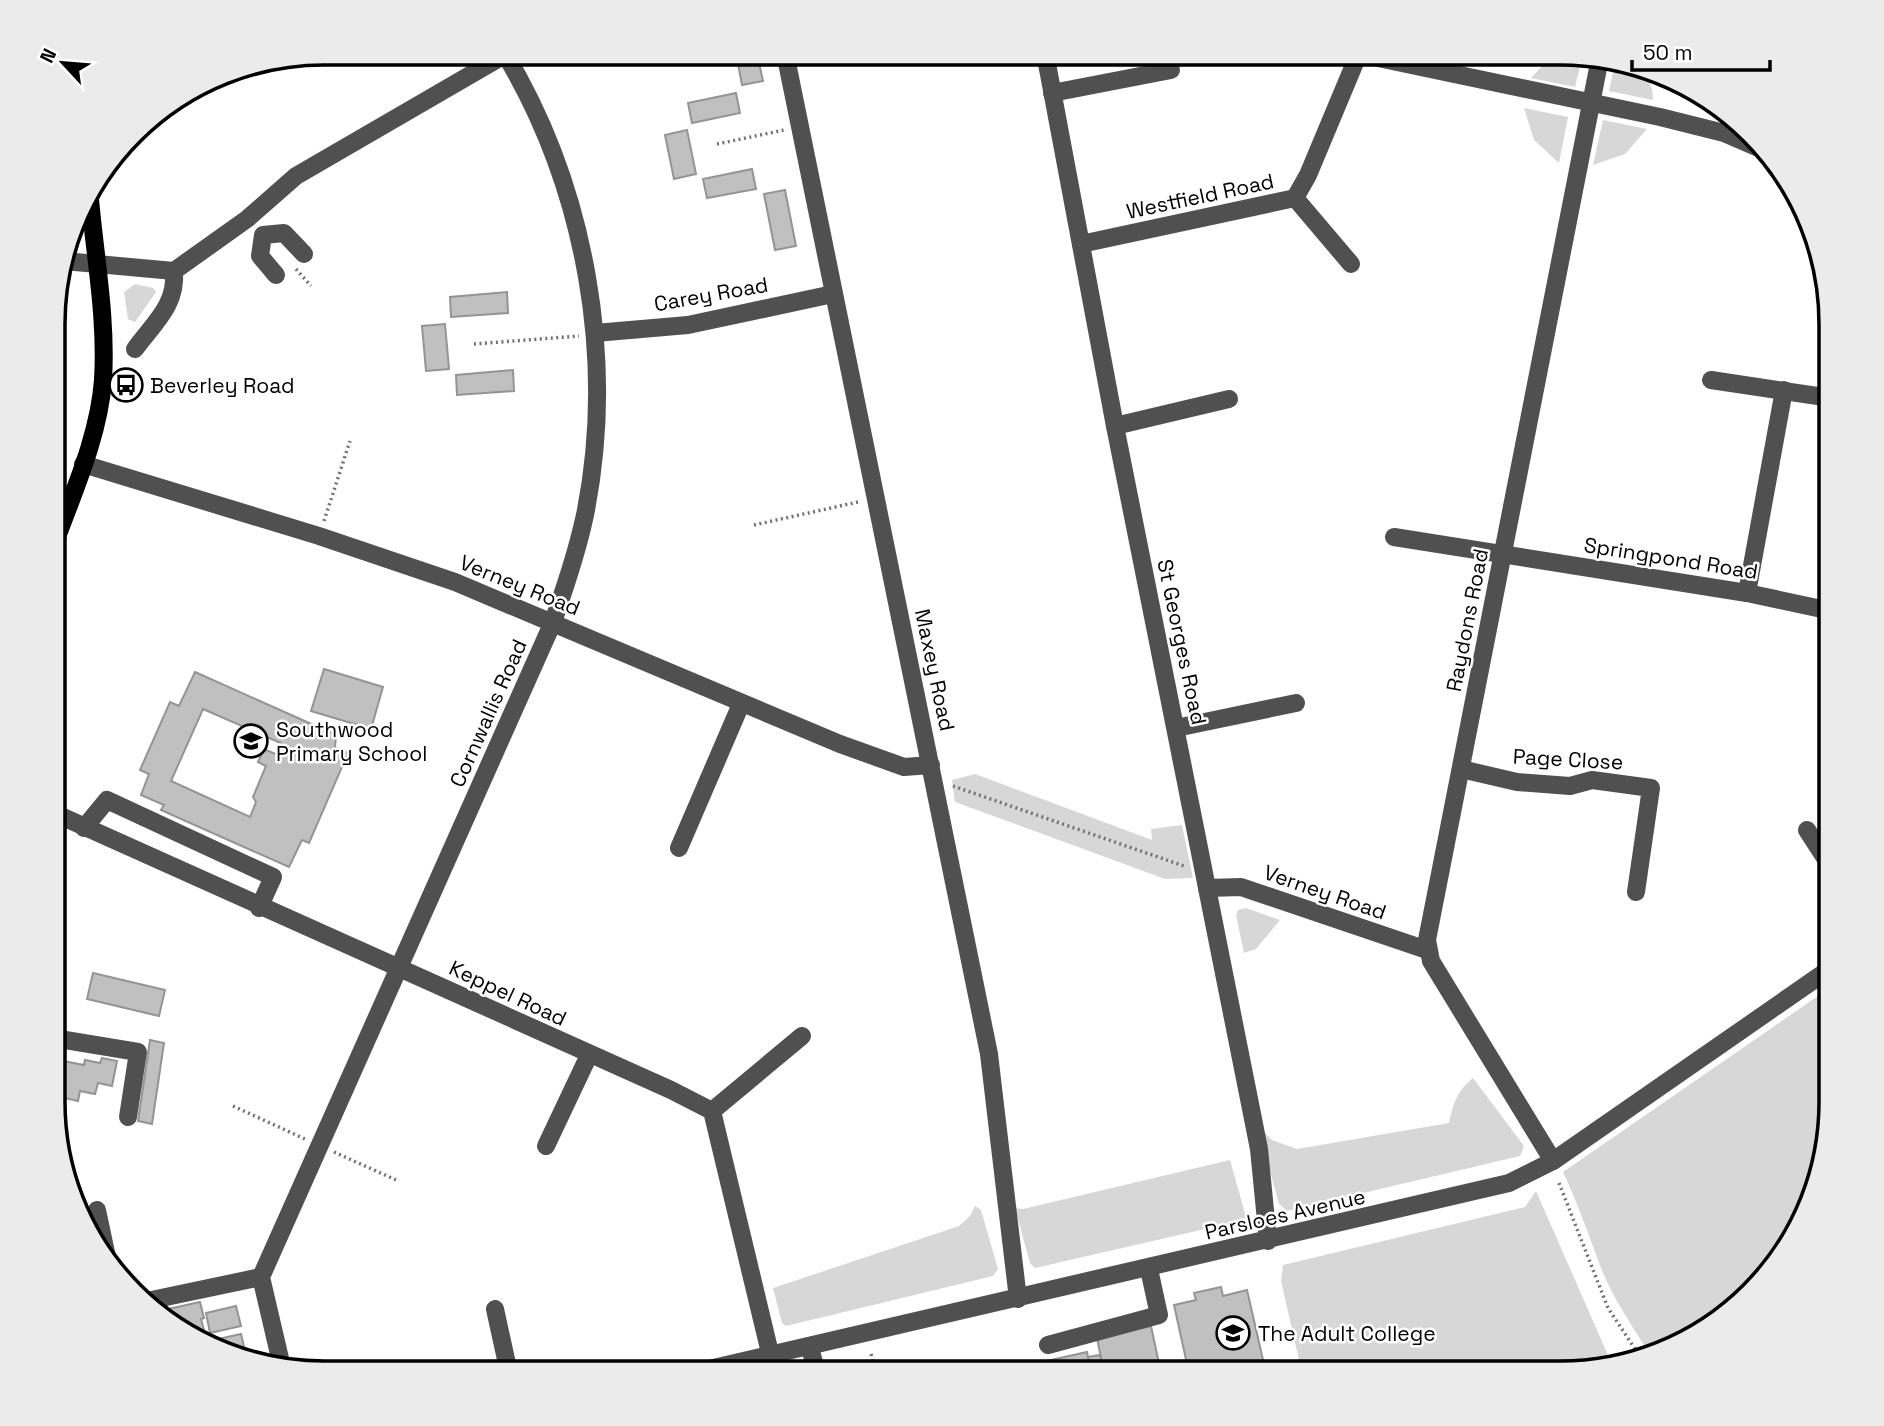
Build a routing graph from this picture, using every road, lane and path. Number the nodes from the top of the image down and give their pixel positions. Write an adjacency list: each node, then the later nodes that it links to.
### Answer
1 (486, 65): 16 (street)
2 (513, 65): 26 (street, Cornwallis Road)
3 (787, 65): 11 (street, Maxey Road)
4 (1047, 65): 9 (street, St Georges Road)
5 (1354, 65): 14 (street, Westfield Road)
6 (1410, 65): 10 (street)
7 (1598, 68): 10 (street, Raydons Road)
8 (1171, 70): 9 (street)
9 (1052, 93): 18 (street, St Georges Road)
10 (1590, 104): 12 (street); 41 (street, Raydons Road)
11 (799, 128): 13 (path); 25 (street, Maxey Road)
12 (1743, 141)
13 (718, 144)
14 (1296, 198): 18 (street, Westfield Road); 22 (street)
15 (92, 208): 21 (main road)
16 (247, 219): 17 (street); 23 (street)
17 (266, 237): 19 (street); 24 (street)
18 (1081, 244): 33 (street, St Georges Road)
19 (304, 254)
20 (73, 262): 21 (street)
21 (99, 264): 23 (street); 35 (main road)
22 (1350, 264)
23 (174, 271): 28 (street)
24 (276, 275)
25 (833, 295): 26 (street, Carey Road); 36 (street, Maxey Road)
26 (595, 333): 27 (path); 44 (street, Cornwallis Road)
27 (474, 344)
28 (135, 349)
29 (1711, 380): 30 (street)
30 (1784, 390): 31 (street); 42 (street)
31 (1819, 396)
32 (1229, 399): 33 (street)
33 (1115, 426): 47 (street, St Georges Road)
34 (350, 441): 39 (path)
35 (83, 464): 37 (main road); 39 (street, Verney Road)
36 (877, 498): 38 (path); 48 (street, Maxey Road)
37 (65, 514)
38 (754, 525)
39 (318, 536): 44 (street, Verney Road)
40 (1394, 537): 41 (street, Springpond Road)
41 (1503, 554): 42 (street, Springpond Road); 49 (street, Raydons Road)
42 (1747, 593): 43 (street, Springpond Road)
43 (1819, 608)
44 (553, 622): 46 (street, Verney Road); 61 (street, Cornwallis Road)
45 (1296, 703): 47 (street)
46 (741, 704): 48 (street, Verney Road); 54 (street)
47 (1176, 728): 57 (street, St Georges Road)
48 (931, 765): 77 (street, Maxey Road)
49 (1461, 769): 58 (street, Page Close); 60 (street, Raydons Road)
50 (948, 785): 56 (path)
51 (65, 818): 52 (street, Keppel Road)
52 (84, 828): 59 (street, Keppel Road); 59 (street)
53 (1807, 830): 55 (street)
54 (679, 848)
55 (1819, 848)
56 (1195, 869)
57 (1207, 888): 60 (street, Verney Road); 73 (street, St Georges Road)
58 (1636, 891)
59 (259, 908): 61 (street, Keppel Road)
60 (1427, 950): 69 (street)
61 (399, 969): 65 (street, Keppel Road); 75 (street, Cornwallis Road)
62 (1819, 976): 69 (street, Parsloes Avenue)
63 (802, 1036): 66 (street)
64 (65, 1040): 67 (street)
65 (589, 1055): 66 (street, Keppel Road); 68 (street)
66 (712, 1111): 84 (street)
67 (128, 1117)
68 (546, 1146)
69 (1553, 1161): 73 (street, Parsloes Avenue)
70 (1559, 1184): 81 (path)
71 (97, 1210): 72 (street)
72 (103, 1238)
73 (1268, 1241): 74 (street, Parsloes Avenue)
74 (1149, 1269): 77 (street, Parsloes Avenue); 79 (street)
75 (261, 1277): 76 (street); 83 (street)
76 (156, 1299)
77 (1018, 1299): 80 (street, Parsloes Avenue)
78 (495, 1309): 85 (street)
79 (1048, 1345)
80 (810, 1348): 84 (street, Parsloes Avenue); 87 (street)
81 (1635, 1349)
82 (871, 1354): 88 (path)
83 (280, 1357)
84 (771, 1357): 86 (street, Parsloes Avenue)
85 (506, 1361)
86 (751, 1361)
87 (814, 1361)
88 (873, 1361)

